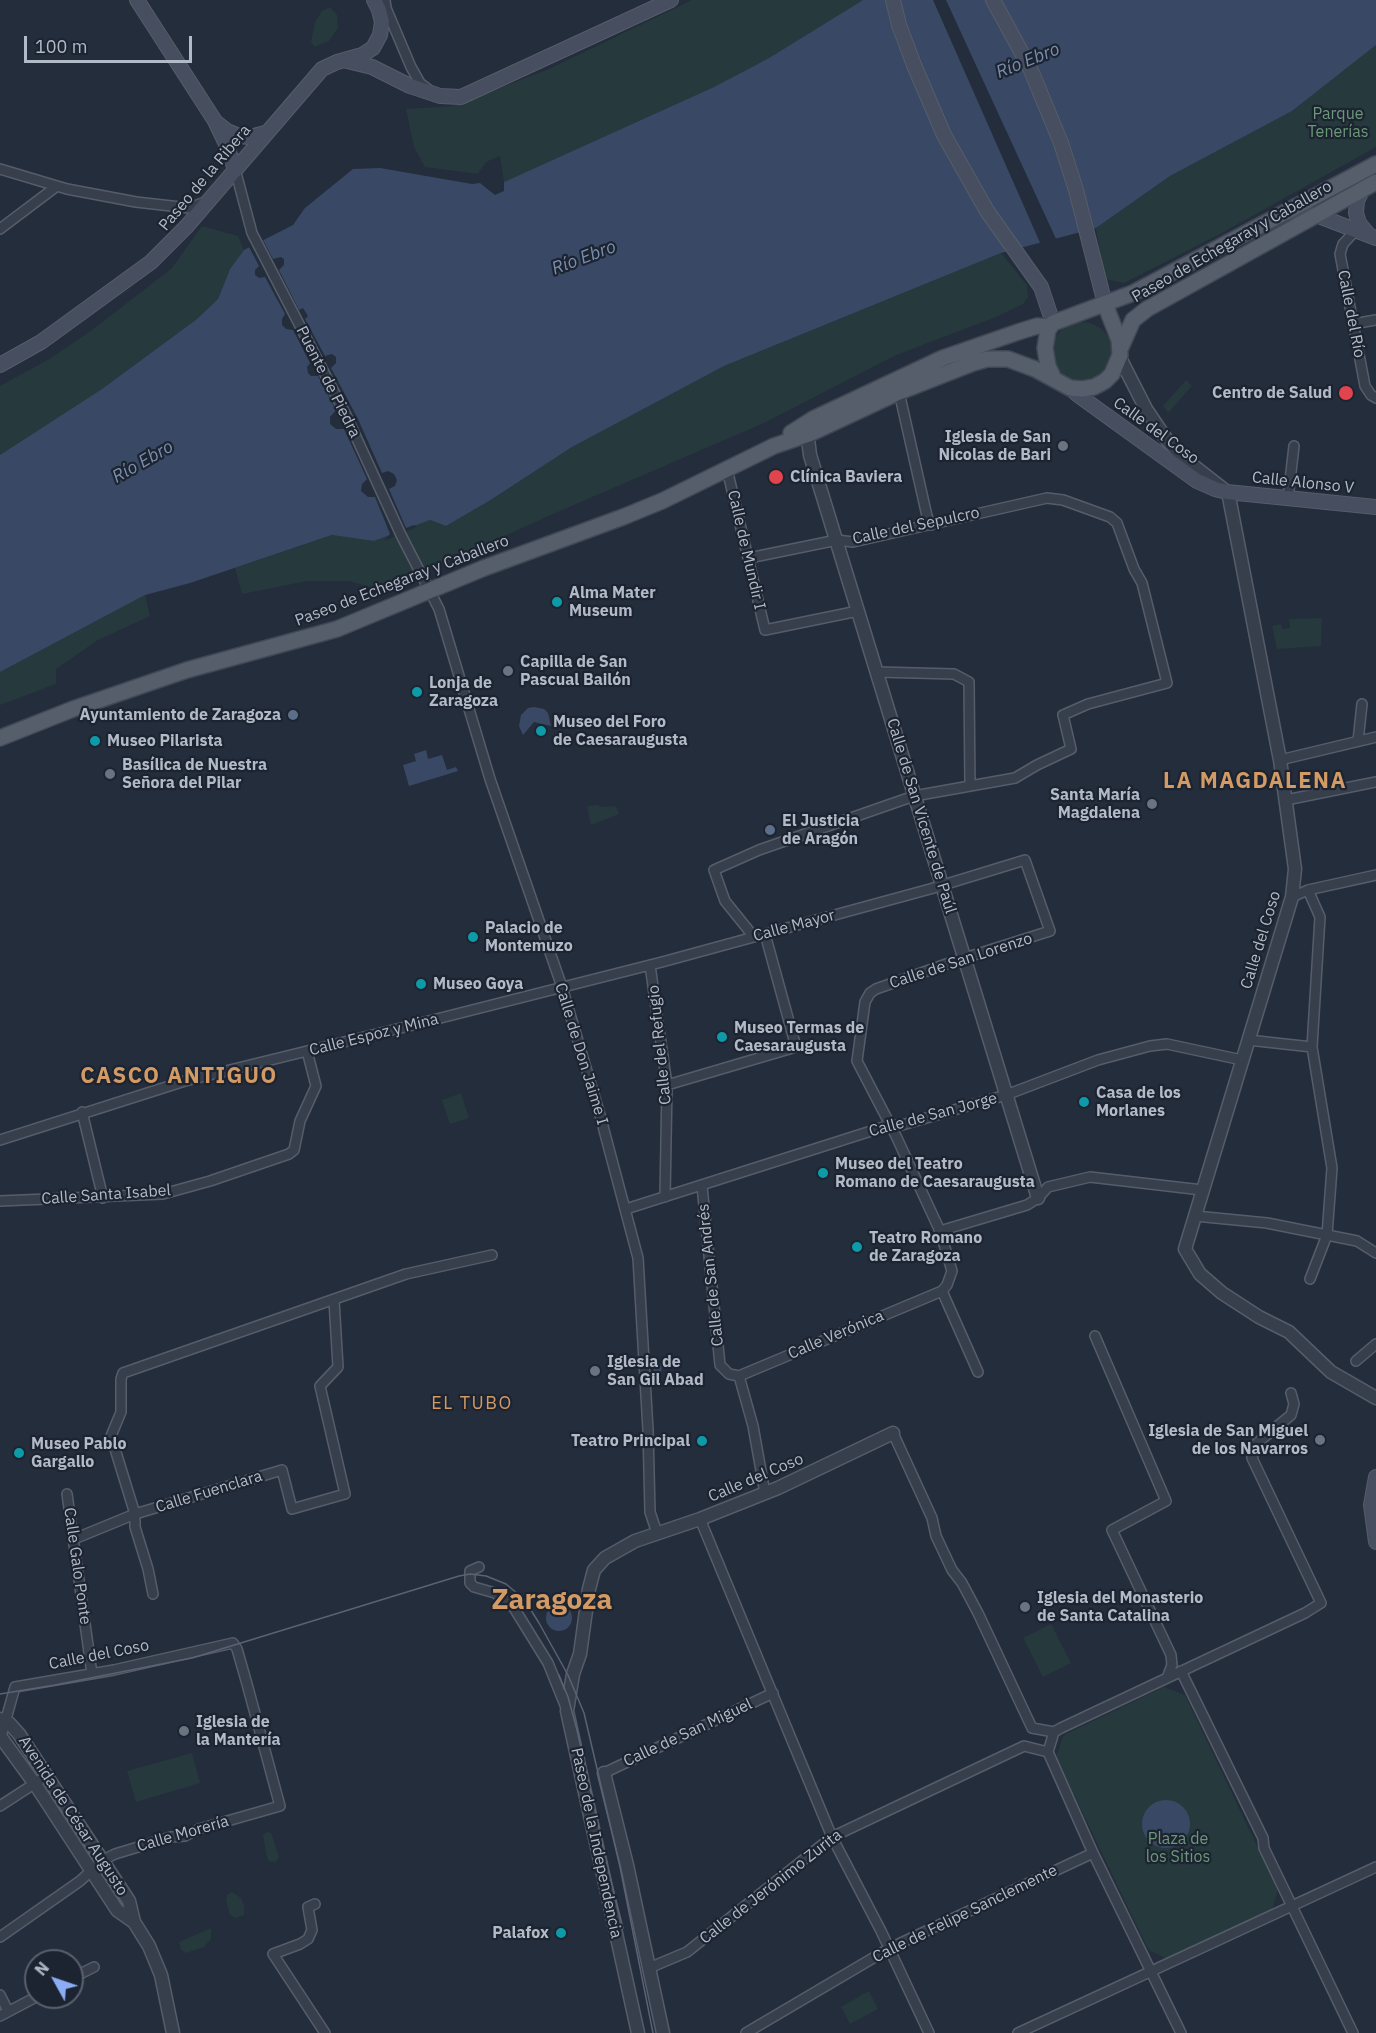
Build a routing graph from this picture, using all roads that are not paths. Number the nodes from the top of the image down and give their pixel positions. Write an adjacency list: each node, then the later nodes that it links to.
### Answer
1 (137, 0): 9 (main road)
2 (374, 0): 7 (main road, Paseo de la Ribera)
3 (385, 0): 8 (street)
4 (671, 0): 8 (main road)
5 (892, 0): 24 (main road)
6 (993, 0): 21 (main road)
7 (345, 60): 8 (main road); 10 (main road, Paseo de la Ribera)
8 (437, 95)
9 (215, 121): 10 (main road); 13 (main road)
10 (265, 133): 13 (main road, Paseo de la Ribera)
11 (1376, 164): 17 (main road, Paseo de Echegaray y Caballero)
12 (0, 169): 15 (street)
13 (235, 170): 16 (main road, Paseo de la Ribera); 42 (street, Puente de Piedra)
14 (1369, 185): 18 (main road, Paseo de Echegaray y Caballero); 20 (main road)
15 (57, 186): 16 (street); 19 (street)
16 (211, 199): 26 (main road, Paseo de la Ribera)
17 (1287, 213): 18 (main road); 21 (main road, Paseo de Echegaray y Caballero)
18 (1316, 215): 20 (main road); 25 (main road, Paseo de Echegaray y Caballero)
19 (0, 229)
20 (1367, 235): 23 (street, Calle del Río)
21 (1105, 304): 24 (main road); 25 (main road)
22 (1376, 320): 23 (street)
23 (1353, 324): 30 (street, Calle del Río)
24 (1052, 325): 27 (main road); 31 (main road, Paseo de Echegaray y Caballero)
25 (1120, 353): 28 (main road); 36 (street, Calle del Coso)
26 (0, 365)
27 (1054, 379): 28 (main road); 29 (main road, Paseo de Echegaray y Caballero)
28 (1070, 388): 36 (main road, Calle del Coso)
29 (899, 392): 32 (main road, Paseo de Echegaray y Caballero); 39 (street)
30 (1376, 398)
31 (827, 413): 32 (street); 33 (main road, Paseo de Echegaray y Caballero)
32 (809, 434): 33 (main road, Paseo de Echegaray y Caballero); 40 (street, Calle de San Vicente de Paúl)
33 (774, 446): 35 (main road, Paseo de Echegaray y Caballero)
34 (1294, 446): 37 (street)
35 (727, 469): 41 (street, Calle de Mundir I); 42 (main road, Paseo de Echegaray y Caballero)
36 (1227, 492): 37 (main road, Calle Alonso V); 49 (street, Calle del Coso)
37 (1288, 498): 38 (main road, Calle Alonso V)
38 (1376, 507)
39 (931, 525): 40 (street, Calle del Sepulcro); 51 (street, Calle del Sepulcro)
40 (837, 540): 41 (street, Calle del Sepulcro); 43 (street, Calle de San Vicente de Paúl)
41 (749, 558): 43 (street, Calle de Mundir I)
42 (430, 591): 47 (main road, Paseo de Echegaray y Caballero); 63 (street, Calle de Don Jaime I)
43 (858, 611): 44 (street, Calle de San Vicente de Paúl)
44 (877, 672): 51 (street); 52 (street, Calle de San Vicente de Paúl)
45 (1362, 704): 48 (street)
46 (1376, 737): 48 (street)
47 (0, 738)
48 (1358, 741): 49 (street)
49 (1280, 760): 53 (street, Calle del Coso)
50 (1376, 782): 53 (street)
51 (970, 786): 52 (street)
52 (914, 796): 55 (street, Calle de San Vicente de Paúl); 60 (street)
53 (1286, 800): 57 (street, Calle del Coso)
54 (1376, 874): 56 (street)
55 (942, 886): 58 (street, Calle Mayor); 59 (street, Calle Mayor); 61 (street, Calle de San Vicente de Paúl)
56 (1308, 890): 57 (street); 65 (street)
57 (1292, 897): 64 (street, Calle del Coso)
58 (1050, 931): 61 (street, Calle de San Lorenzo)
59 (765, 934): 60 (street, Calle Mayor); 68 (street)
60 (754, 937): 62 (street, Calle Mayor)
61 (964, 959): 69 (street, Calle de San Vicente de Paúl); 71 (street, Calle de San Lorenzo)
62 (650, 965): 63 (street, Calle Mayor); 68 (street, Calle del Refugio)
63 (562, 987): 66 (street, Calle Espoz y Mina); 79 (street, Calle de Don Jaime I)
64 (1248, 1040): 65 (street); 67 (street, Calle del Coso)
65 (1312, 1047): 82 (street)
66 (307, 1051): 70 (street, Calle Espoz y Mina); 75 (street, Calle Santa Isabel)
67 (1242, 1060): 69 (street, Calle de San Jorge); 74 (street, Calle del Coso)
68 (667, 1085): 76 (street, Calle del Refugio)
69 (1006, 1095): 71 (street, Calle de San Jorge); 77 (street, Calle de San Vicente de Paúl)
70 (82, 1113): 72 (street, Calle Espoz y Mina); 75 (street)
71 (890, 1125): 73 (street, Calle de San Jorge); 81 (street)
72 (0, 1140)
73 (702, 1186): 76 (street, Calle de San Jorge); 92 (street, Calle de San Andrés)
74 (1196, 1189): 77 (street); 80 (street, Calle del Coso)
75 (103, 1197): 78 (street, Calle Santa Isabel)
76 (665, 1197): 79 (street, Calle de San Jorge)
77 (1038, 1198): 81 (street)
78 (0, 1201)
79 (626, 1209): 101 (street, Calle de Don Jaime I)
80 (1195, 1216): 82 (street); 94 (street, Calle del Coso)
81 (940, 1231): 86 (street)
82 (1327, 1235): 83 (street); 85 (street)
83 (1376, 1253)
84 (492, 1256): 87 (street)
85 (1310, 1278)
86 (942, 1291): 91 (street); 92 (street, Calle Verónica)
87 (334, 1300): 99 (street); 99 (street, Calle Fuenclara)
88 (1095, 1336): 109 (street)
89 (1376, 1344): 90 (street)
90 (1356, 1361)
91 (978, 1372)
92 (734, 1375): 97 (street)
93 (1291, 1392): 107 (street)
94 (1376, 1398)
95 (893, 1433): 97 (street, Calle del Coso); 113 (street)
96 (1376, 1478): 103 (main road)
97 (765, 1493): 100 (street, Calle del Coso)
98 (68, 1494): 102 (street, Calle Galo Ponte)
99 (135, 1514): 102 (street, Calle Fuenclara); 105 (street)
100 (700, 1519): 101 (street, Calle del Coso); 110 (street)
101 (657, 1533): 106 (street, Calle del Coso)
102 (74, 1539): 108 (street, Calle Galo Ponte)
103 (1376, 1542)
104 (479, 1567): 111 (street)
105 (153, 1594)
106 (580, 1654): 111 (street, Paseo de la Independencia)
107 (1181, 1671): 109 (street); 129 (street)
108 (92, 1674): 112 (street, Calle del Coso); 122 (street, Calle del Coso)
109 (1167, 1678): 114 (street)
110 (773, 1693): 118 (street, Calle de San Miguel); 123 (street)
111 (567, 1711): 142 (street, Paseo de la Independencia)
112 (3, 1720): 115 (street, Calle del Coso); 119 (street, Avenida de César Augusto)
113 (1032, 1728): 114 (street); 116 (street)
114 (1054, 1732): 117 (street)
115 (1, 1736): 120 (street, Avenida de César Augusto)
116 (1024, 1746): 117 (street); 123 (street, Calle de Jerónimo Zurita)
117 (1048, 1752): 124 (street)
118 (604, 1773): 134 (street, Paseo de la Independencia)
119 (46, 1774): 120 (street); 125 (street, Avenida de César Augusto)
120 (35, 1784): 121 (street); 127 (street, Avenida de César Augusto)
121 (0, 1806)
122 (280, 1806): 125 (street, Calle Morería)
123 (831, 1837): 132 (street); 134 (street, Calle de Jerónimo Zurita)
124 (1093, 1853): 132 (street, Calle de Felipe Sanclemente); 135 (street)
125 (104, 1860): 127 (street, Calle Morería); 130 (street, Avenida de César Augusto)
126 (1376, 1867): 129 (street)
127 (92, 1872): 130 (street, Avenida de César Augusto); 131 (street, Calle Morería)
128 (312, 1906): 141 (street)
129 (1292, 1907): 135 (street); 148 (street)
130 (134, 1922): 140 (street, Avenida de César Augusto)
131 (0, 1936)
132 (890, 1948): 144 (street, Calle de Felipe Sanclemente); 145 (street)
133 (94, 1967): 136 (street)
134 (649, 1968): 143 (street, Paseo de la Independencia)
135 (1152, 1971): 146 (street); 147 (street)
136 (84, 1972)
137 (0, 1995): 139 (street)
138 (24, 2003): 139 (street)
139 (4, 2013)
140 (169, 2031)
141 (325, 2033)
142 (638, 2033)
143 (663, 2033)
144 (746, 2033)
145 (929, 2033)
146 (1018, 2033)
147 (1181, 2033)
148 (1353, 2033)

